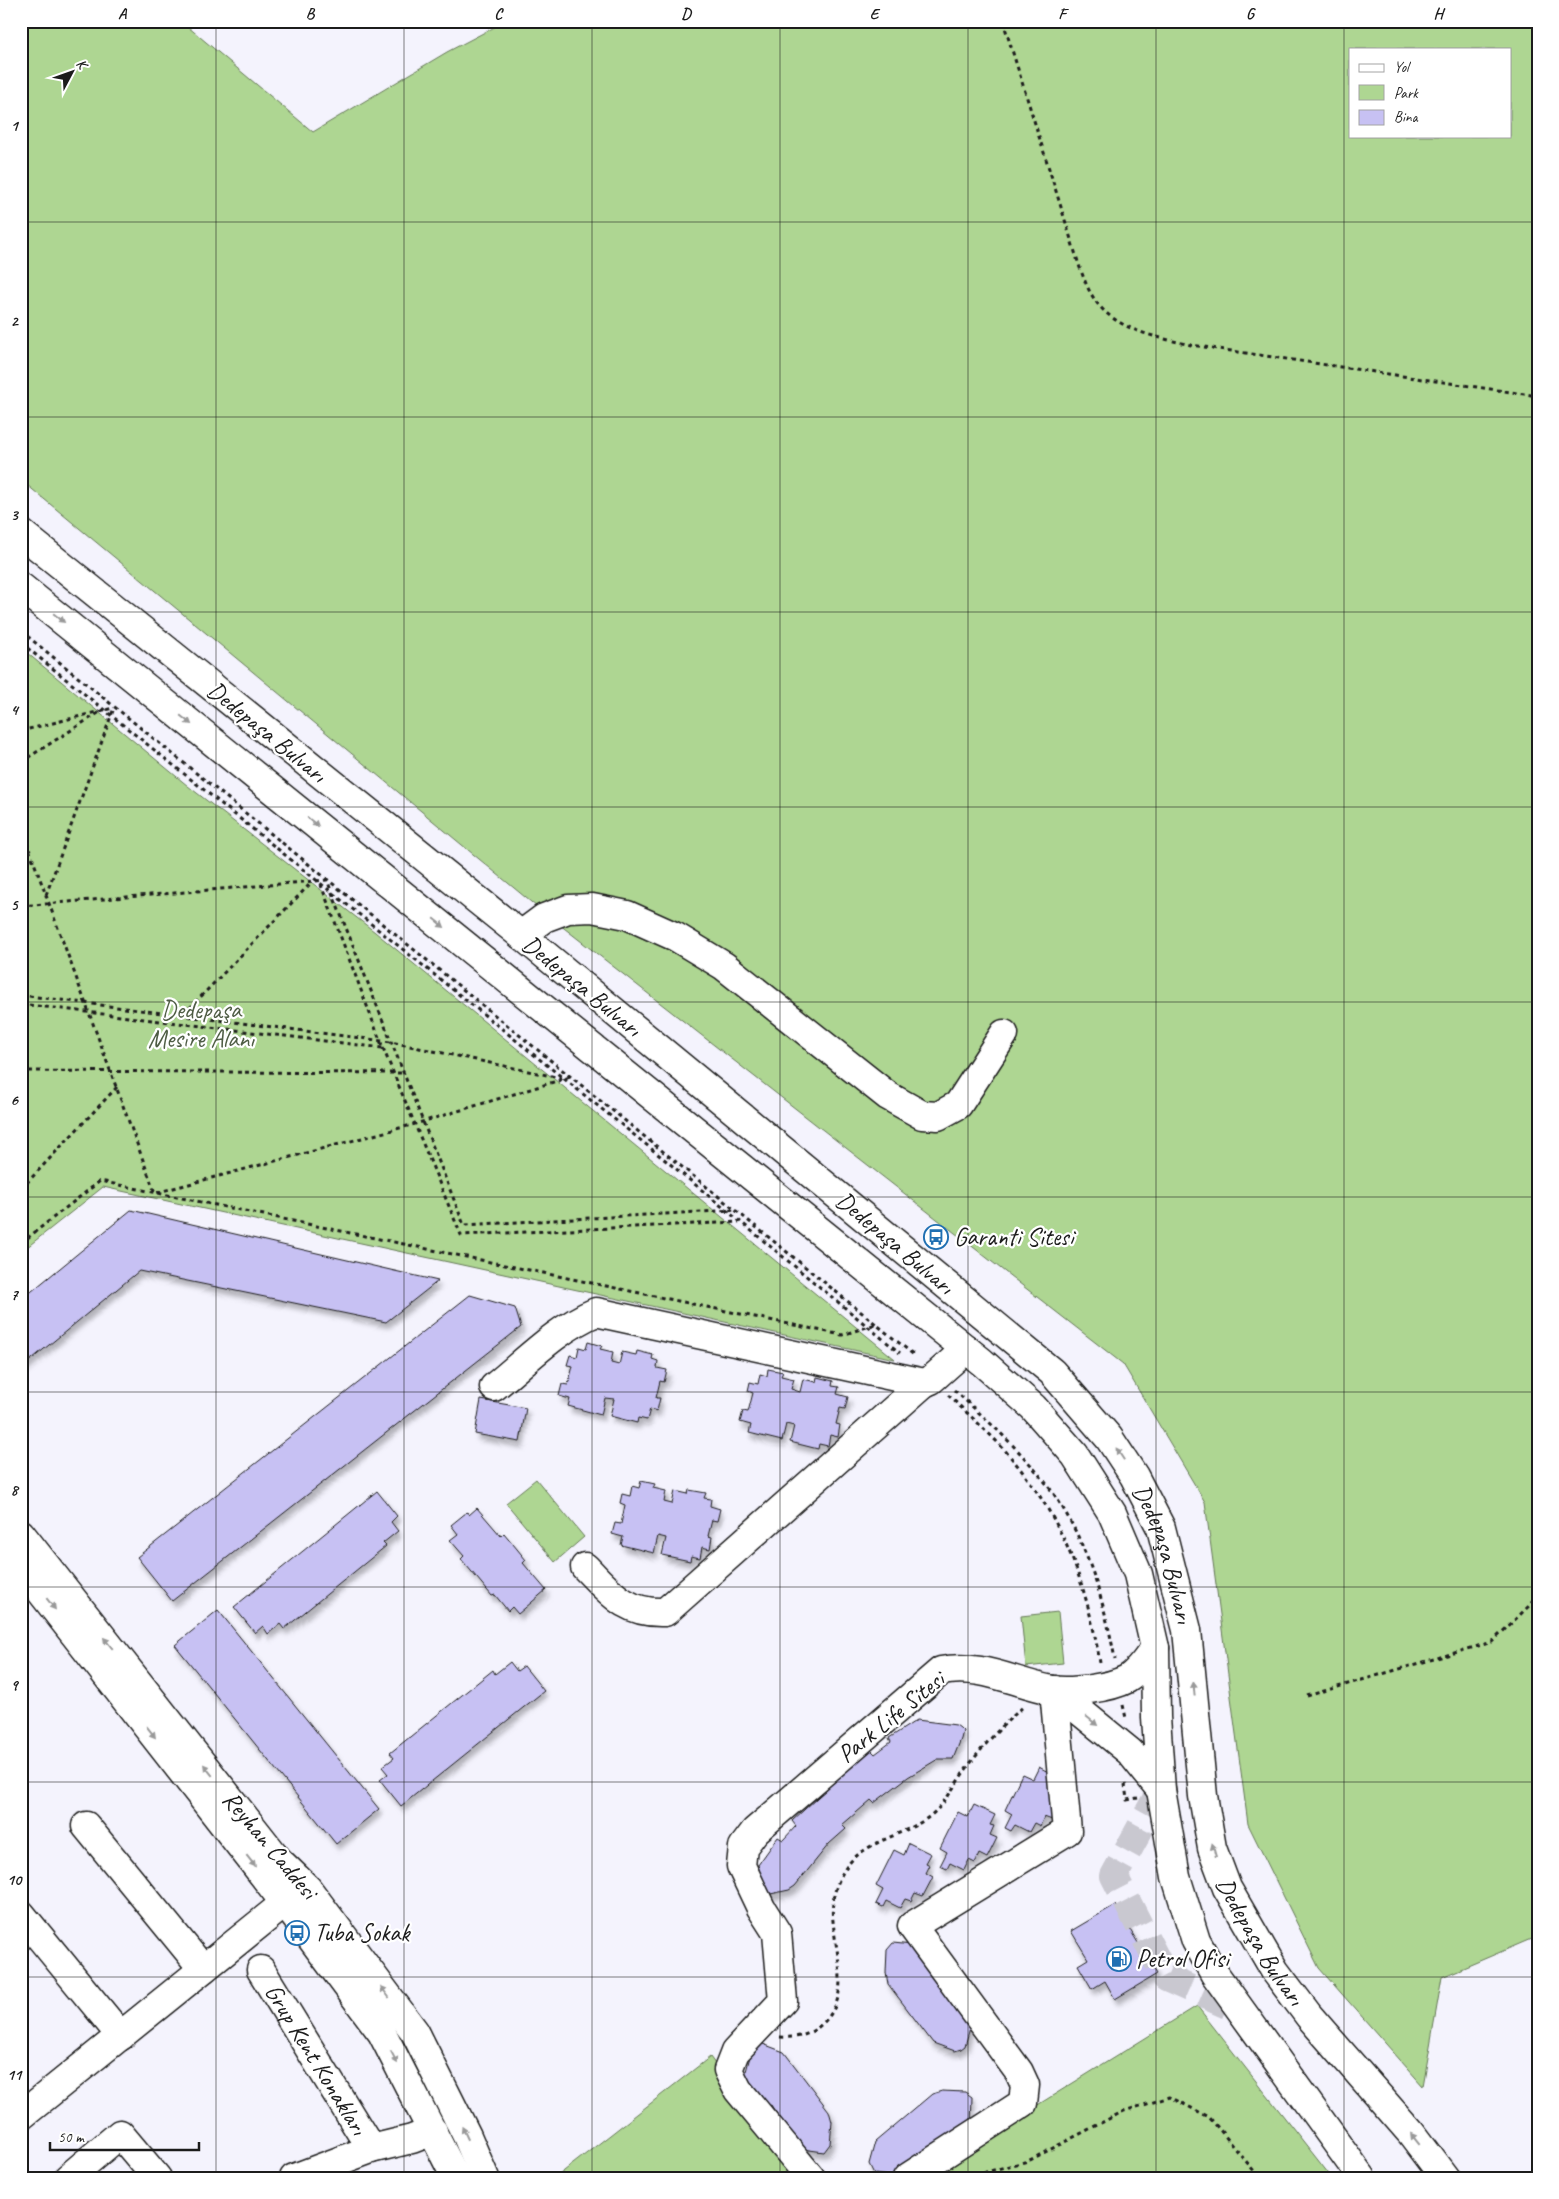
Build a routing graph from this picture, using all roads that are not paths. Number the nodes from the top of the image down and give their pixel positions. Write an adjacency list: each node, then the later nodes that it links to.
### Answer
1 (21, 533): 3 (main road, Dedepaşa Bulvarı)
2 (21, 587): 5 (main road, Dedepaşa Bulvarı, one-way to 5)
3 (521, 935): 4 (main road); 25 (main road, Dedepaşa Bulvarı, one-way to 3)
4 (1004, 1034)
5 (966, 1349): 6 (main road); 11 (main road, Dedepaşa Bulvarı)
6 (931, 1379): 7 (main road); 10 (main road)
7 (494, 1387)
8 (21, 1534): 15 (main road, Reyhan Caddesi, one-way to 8)
9 (21, 1566): 16 (main road, Reyhan Caddesi, one-way to 16)
10 (585, 1567)
11 (1155, 1648): 12 (main road); 13 (main road, Dedepaşa Bulvarı)
12 (1048, 1689): 13 (main road, one-way to 13); 31 (main road, Park Life Sitesi); 32 (main road)
13 (1149, 1793): 33 (main road, Dedepaşa Bulvarı)
14 (86, 1826): 18 (main road)
15 (307, 1888): 16 (main road); 30 (main road, Reyhan Caddesi, one-way to 15)
16 (284, 1903): 18 (main road); 22 (main road, Reyhan Caddesi, one-way to 22)
17 (21, 1914): 20 (main road)
18 (203, 1969): 20 (main road)
19 (261, 1970): 23 (main road, Grup Kent Konakları)
20 (121, 2036): 21 (main road)
21 (21, 2116)
22 (433, 2131): 23 (main road, Grup Kent Konakları); 29 (main road, Reyhan Caddesi)
23 (371, 2149): 24 (main road, Grup Kent Konakları)
24 (324, 2172): 28 (main road, Grup Kent Konakları)
25 (1437, 2172)
26 (68, 2178): 27 (main road)
27 (157, 2178)
28 (294, 2178)
29 (456, 2178)
30 (484, 2178)
31 (811, 2178)
32 (907, 2178)
33 (1362, 2178)

